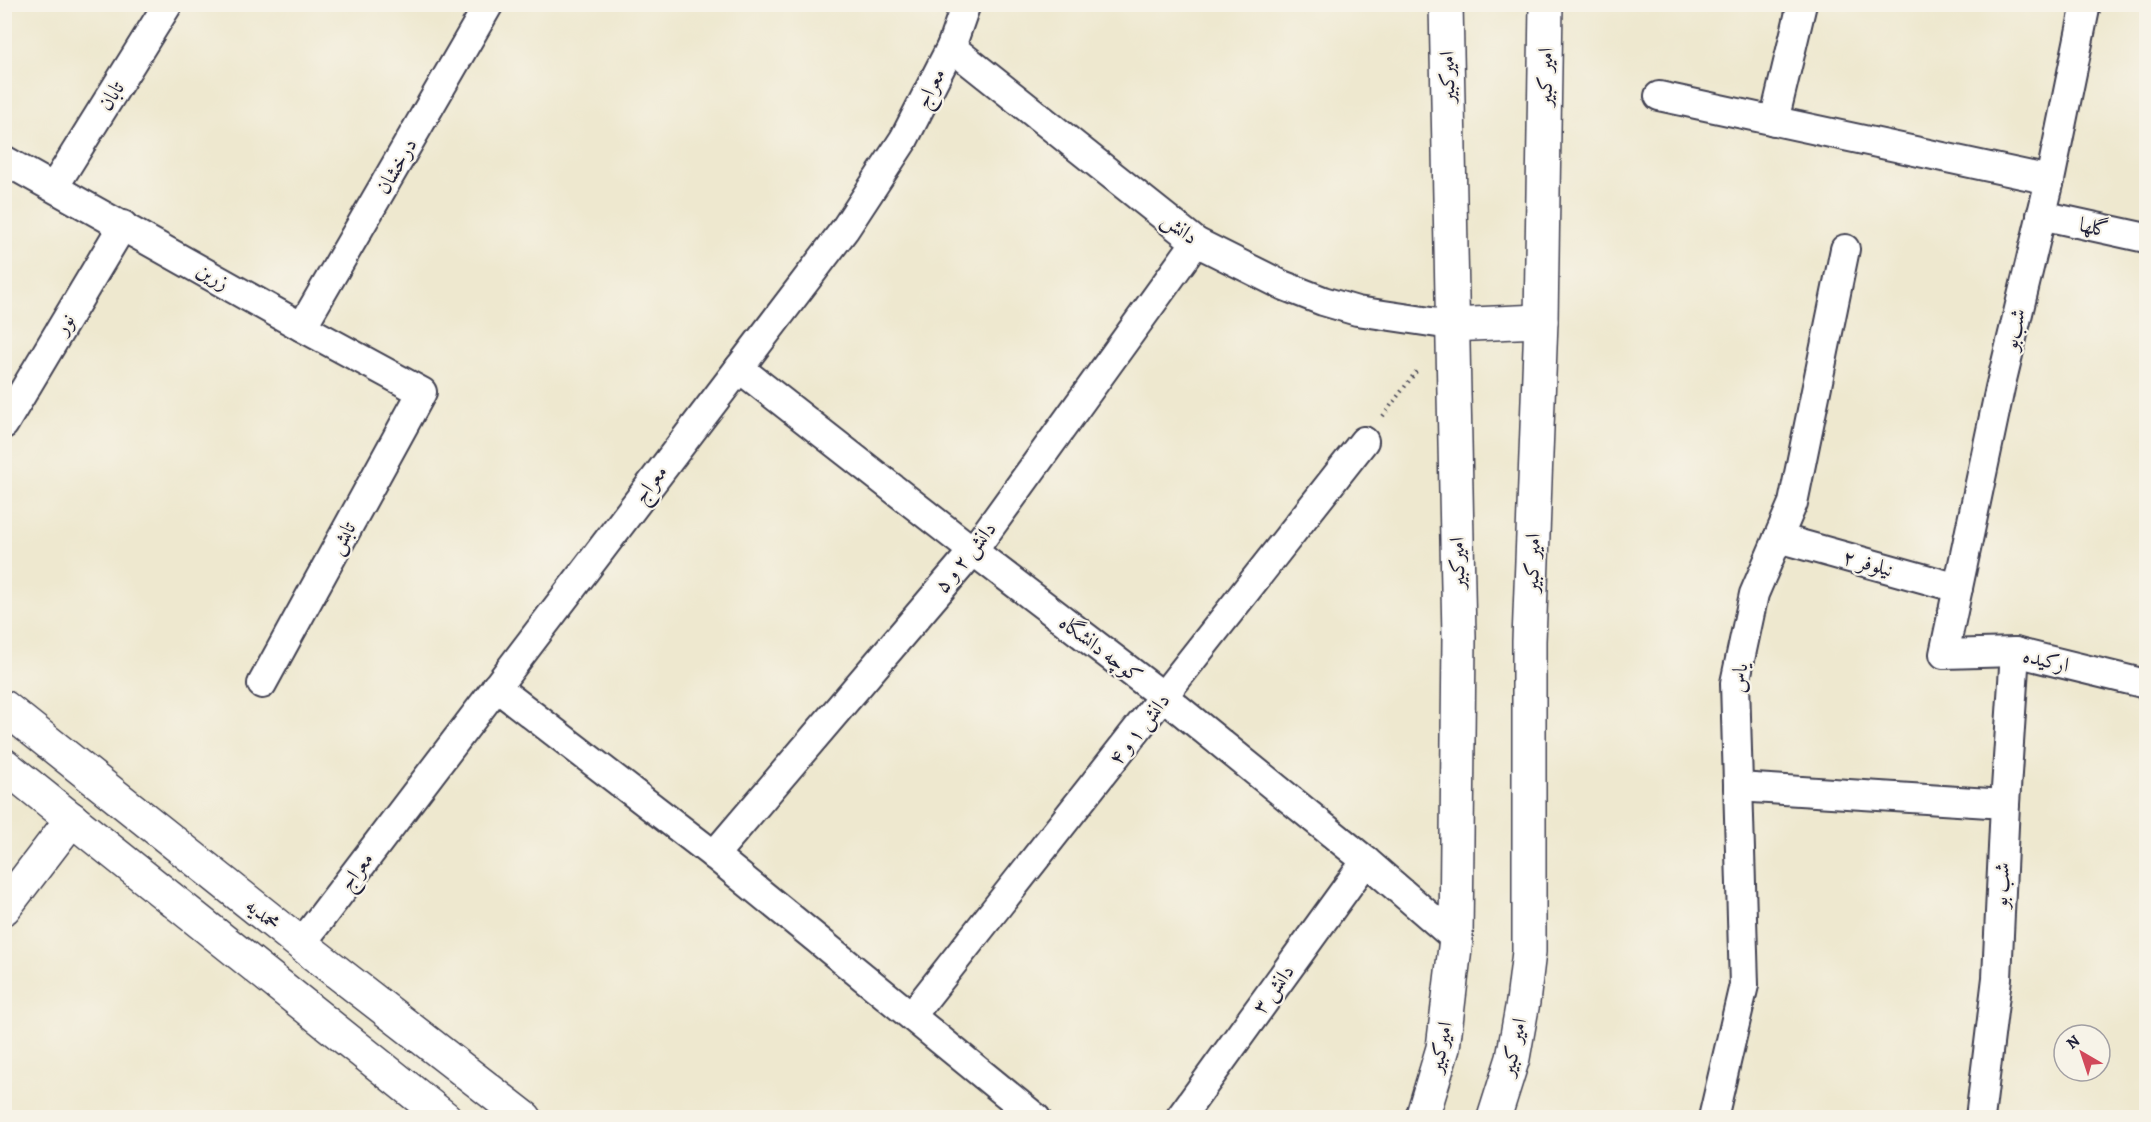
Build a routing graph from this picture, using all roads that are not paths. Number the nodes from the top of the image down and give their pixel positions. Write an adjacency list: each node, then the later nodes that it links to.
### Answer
1 (168, 4): 13 (street, تابان)
2 (489, 4): 21 (street, درخشان)
3 (966, 4): 8 (street, معراج)
4 (1446, 4): 20 (street, امیرکبیر)
5 (1546, 4): 19 (street, امیر کبیر)
6 (1802, 4): 10 (street)
7 (2086, 4): 12 (street, شب‌بو)
8 (951, 47): 17 (street, دانش); 22 (street, معراج)
9 (1659, 96): 10 (street)
10 (1774, 121): 12 (street)
11 (4, 160): 13 (street, زرین)
12 (2050, 180): 14 (street, شب‌بو)
13 (54, 187): 15 (street, زرین)
14 (2040, 215): 16 (street, گلها); 28 (street, شب‌بو)
15 (123, 225): 21 (street, زرین); 24 (street, نور)
16 (2146, 238)
17 (1196, 242): 20 (street, دانش); 27 (street, دانش ۲ و ۵)
18 (1845, 249): 26 (street, یاس)
19 (1541, 321): 20 (street); 51 (street, امیر کبیر)
20 (1451, 325): 43 (street, امیرکبیر)
21 (302, 327): 23 (street, زرین)
22 (739, 368): 27 (street, کوچه دانشگاه); 33 (street, معراج)
23 (422, 392): 31 (street, تابش)
24 (4, 424)
25 (1364, 441): 34 (street, دانش ۱ و ۴)
26 (1778, 538): 28 (street, نیلوفر ۲); 37 (street, یاس)
27 (973, 551): 34 (street, کوچه دانشگاه); 40 (street, دانش ۲ و ۵)
28 (1958, 588): 30 (street, شب‌بو)
29 (2015, 652): 30 (street, ارکیده); 32 (street, ارکیده); 38 (street, شب بو)
30 (1944, 654)
31 (262, 684)
32 (2146, 684)
33 (496, 687): 40 (street); 44 (street, معراج)
34 (1164, 697): 41 (street, کوچه دانشگاه); 45 (street, دانش ۱ و ۴)
35 (4, 707): 44 (street, محمدیه)
36 (4, 765): 39 (street)
37 (1738, 787): 38 (street); 52 (street, یاس)
38 (2005, 804): 53 (street, شب بو)
39 (72, 819): 42 (street); 46 (street)
40 (714, 855): 45 (street)
41 (1366, 861): 43 (street, کوچه دانشگاه); 49 (street, دانش ۳)
42 (4, 908)
43 (1456, 939): 50 (street, امیرکبیر)
44 (301, 944): 47 (street, محمدیه)
45 (912, 1015): 48 (street)
46 (445, 1118)
47 (525, 1118)
48 (1035, 1118)
49 (1180, 1118)
50 (1422, 1118)
51 (1494, 1118)
52 (1713, 1118)
53 (1980, 1118)

